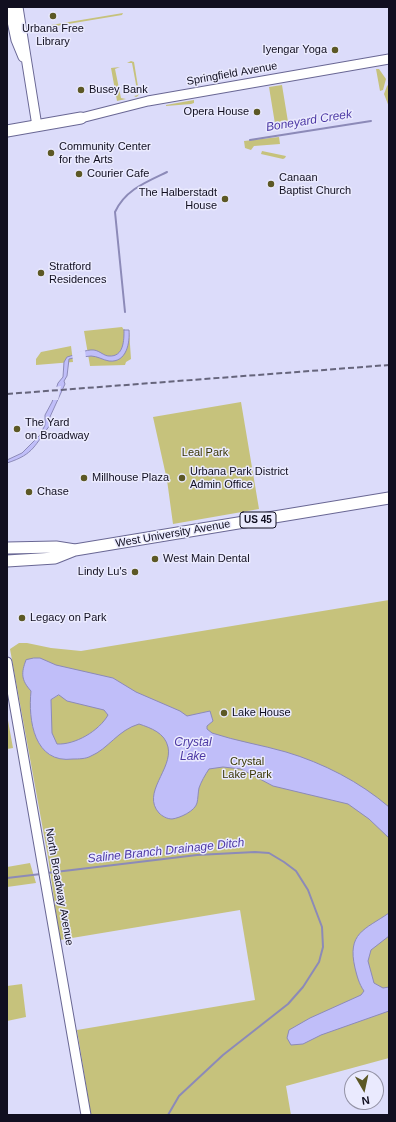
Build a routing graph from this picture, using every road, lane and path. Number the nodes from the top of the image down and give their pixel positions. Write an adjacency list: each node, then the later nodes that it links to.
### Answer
1 (9, 7): 3 (street)
2 (18, 7): 3 (street)
3 (15, 40): 6 (street)
4 (389, 59): 5 (street, Springfield Avenue)
5 (81, 118): 6 (main road)
6 (37, 126): 7 (main road)
7 (7, 131)
8 (389, 498): 12 (main road, West University Avenue / US 45)
9 (7, 540): 11 (main road)
10 (7, 548): 11 (main road, West University Avenue / US 45)
11 (22, 548): 12 (main road, West University Avenue / US 45)
12 (76, 550): 13 (main road, West University Avenue / US 45)
13 (20, 560): 14 (main road, West University Avenue / US 45); 15 (main road)
14 (7, 561)
15 (7, 571)
16 (7, 662): 17 (street, North Broadway Avenue)
17 (86, 1115)

